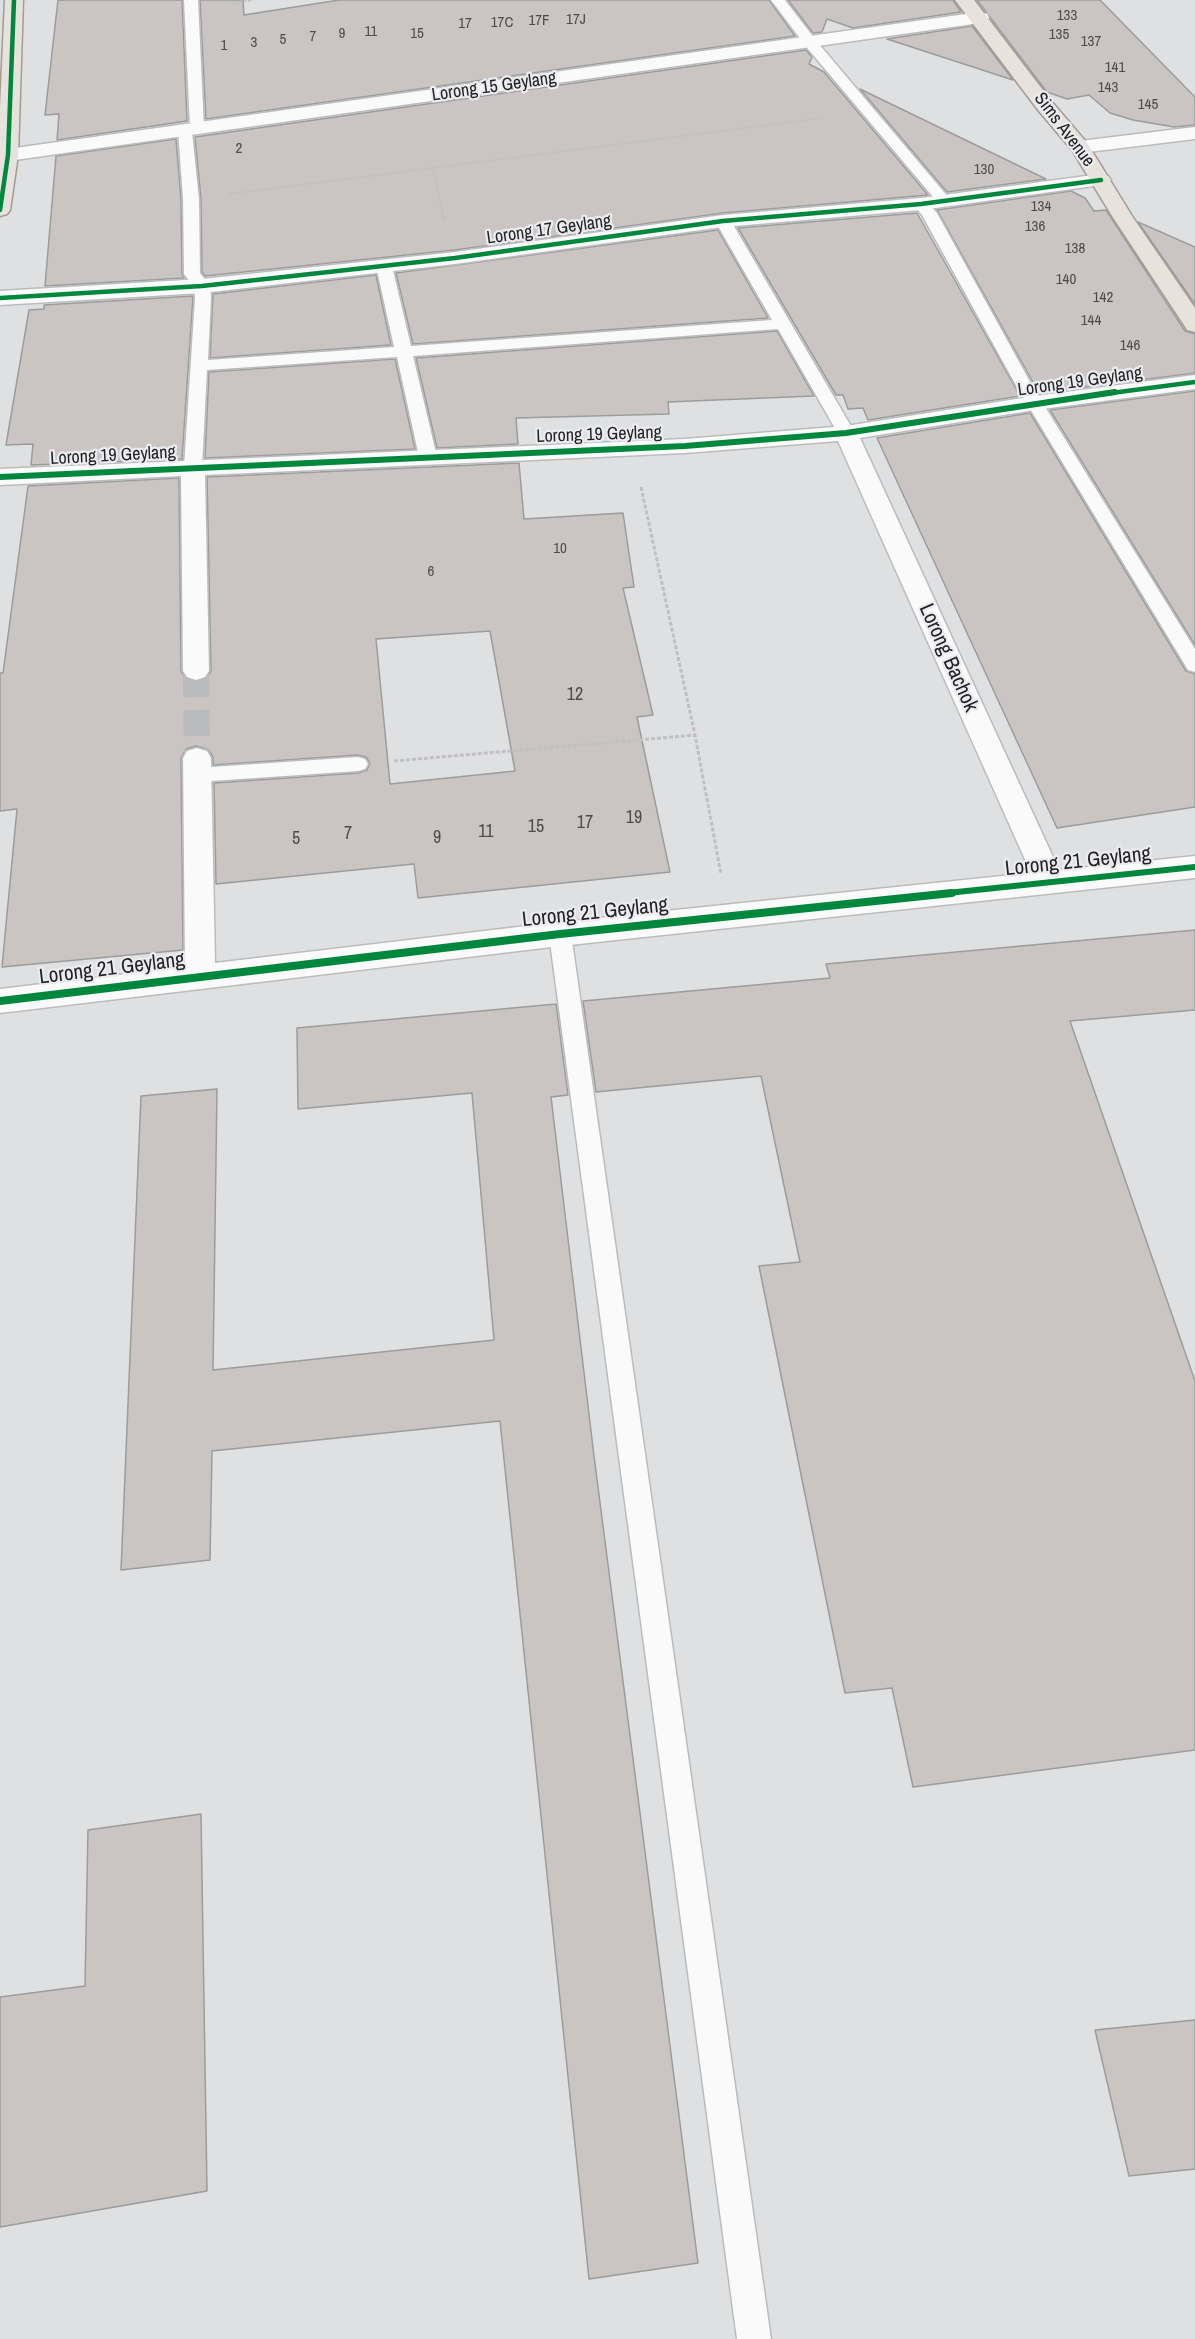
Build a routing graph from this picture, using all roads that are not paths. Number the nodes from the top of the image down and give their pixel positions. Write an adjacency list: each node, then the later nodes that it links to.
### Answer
1 (14, 0): 7 (main road)
2 (191, 0): 8 (lane)
3 (778, 0): 6 (lane)
4 (964, 0): 5 (main road, Sims Avenue)
5 (981, 18): 6 (street, Lorong 15 Geylang); 11 (main road, Sims Avenue)
6 (810, 41): 8 (street, Lorong 15 Geylang); 14 (lane)
7 (5, 49): 12 (main road)
8 (191, 129): 12 (street, Lorong 15 Geylang); 19 (lane)
9 (1195, 133): 11 (street)
10 (1195, 142): 11 (street)
11 (1084, 154): 13 (main road, Sims Avenue)
12 (8, 155): 16 (main road)
13 (1101, 180): 14 (street, Lorong 17 Geylang); 22 (main road, Sims Avenue)
14 (944, 201): 15 (street, Lorong 17 Geylang)
15 (921, 204): 17 (street, Lorong 17 Geylang); 26 (lane)
16 (0, 210)
17 (723, 221): 18 (street, Lorong 17 Geylang); 21 (lane)
18 (384, 266): 19 (street, Lorong 17 Geylang); 23 (lane)
19 (202, 285): 20 (street, Lorong 17 Geylang); 24 (lane)
20 (0, 298)
21 (784, 324): 23 (lane); 27 (lane)
22 (1195, 325)
23 (405, 352): 24 (lane); 28 (lane)
24 (200, 366): 29 (lane)
25 (1195, 382): 26 (street, Lorong 19 Geylang)
26 (1035, 403): 27 (street, Lorong 19 Geylang); 31 (lane)
27 (846, 433): 28 (street, Lorong 19 Geylang); 36 (street, Lorong Bachok)
28 (428, 457): 29 (street, Lorong 19 Geylang)
29 (193, 467): 30 (street, Lorong 19 Geylang); 32 (street)
30 (0, 477)
31 (1195, 665)
32 (196, 671)
33 (358, 764): 34 (lane)
34 (197, 766): 38 (street)
35 (1195, 867): 36 (street, Lorong 21 Geylang)
36 (1050, 883): 37 (street, Lorong 21 Geylang)
37 (560, 934): 38 (street, Lorong 21 Geylang); 40 (lane)
38 (200, 977): 39 (street, Lorong 21 Geylang)
39 (0, 1001)
40 (754, 2339)

